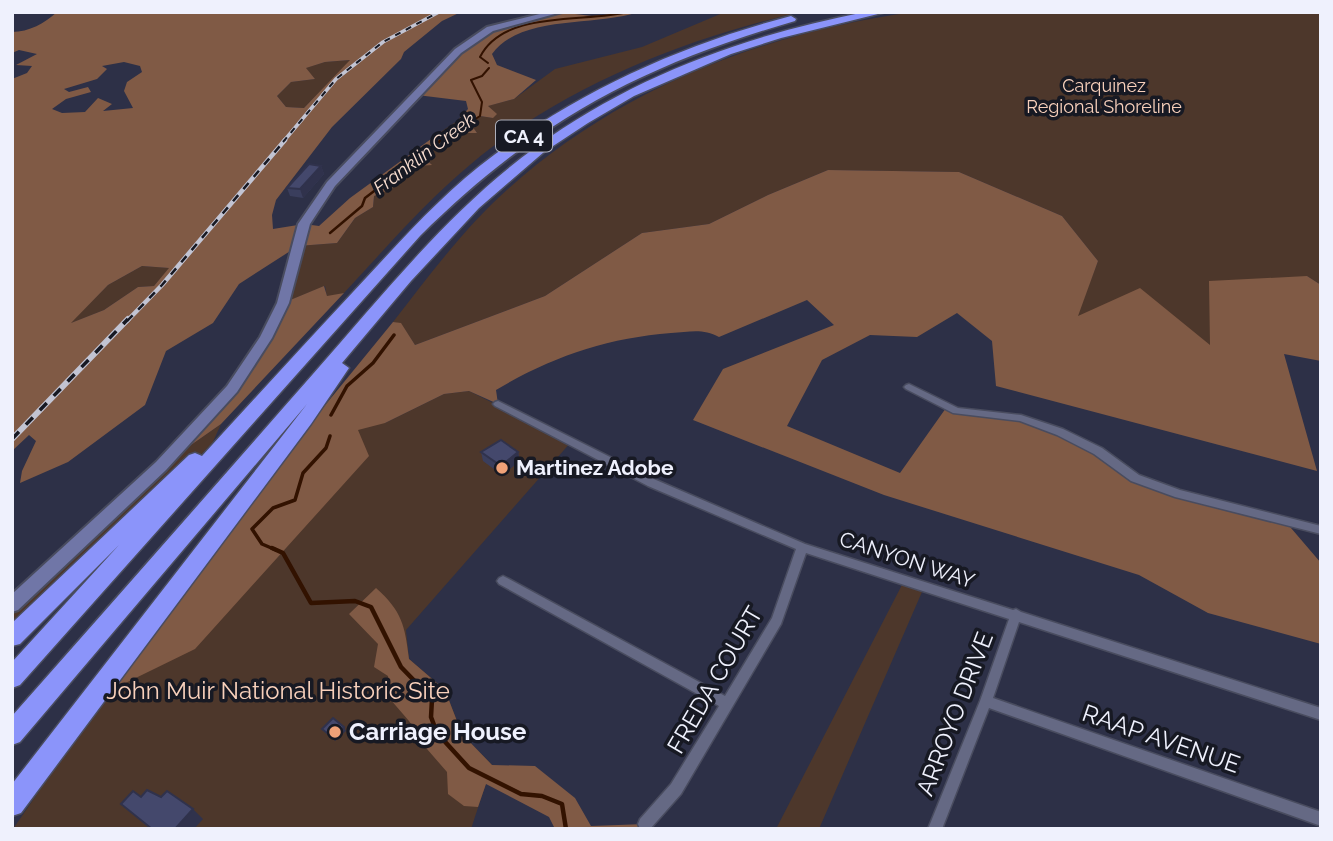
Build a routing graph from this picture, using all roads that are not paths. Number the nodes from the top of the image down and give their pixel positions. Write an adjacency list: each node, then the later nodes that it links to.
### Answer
1 (558, 12): 11 (street)
2 (822, 12): 5 (highway, CA 4)
3 (881, 12): 4 (highway, CA 4)
4 (394, 292): 18 (highway, CA 4); 19 (highway)
5 (295, 366): 13 (highway); 14 (highway, CA 4)
6 (909, 387): 8 (street)
7 (498, 404): 9 (street, CANYON WAY)
8 (1321, 530)
9 (802, 547): 12 (street, CANYON WAY); 16 (street, FREDA COURT)
10 (503, 581): 16 (street)
11 (12, 606)
12 (1016, 614): 15 (street, ARROYO DRIVE); 17 (street, CANYON WAY)
13 (12, 637)
14 (12, 678)
15 (986, 701): 20 (street, RAAP AVENUE); 22 (street, ARROYO DRIVE)
16 (726, 703): 21 (street, FREDA COURT)
17 (1321, 714)
18 (12, 734)
19 (12, 804)
20 (1321, 819)
21 (645, 824)
22 (936, 829)

